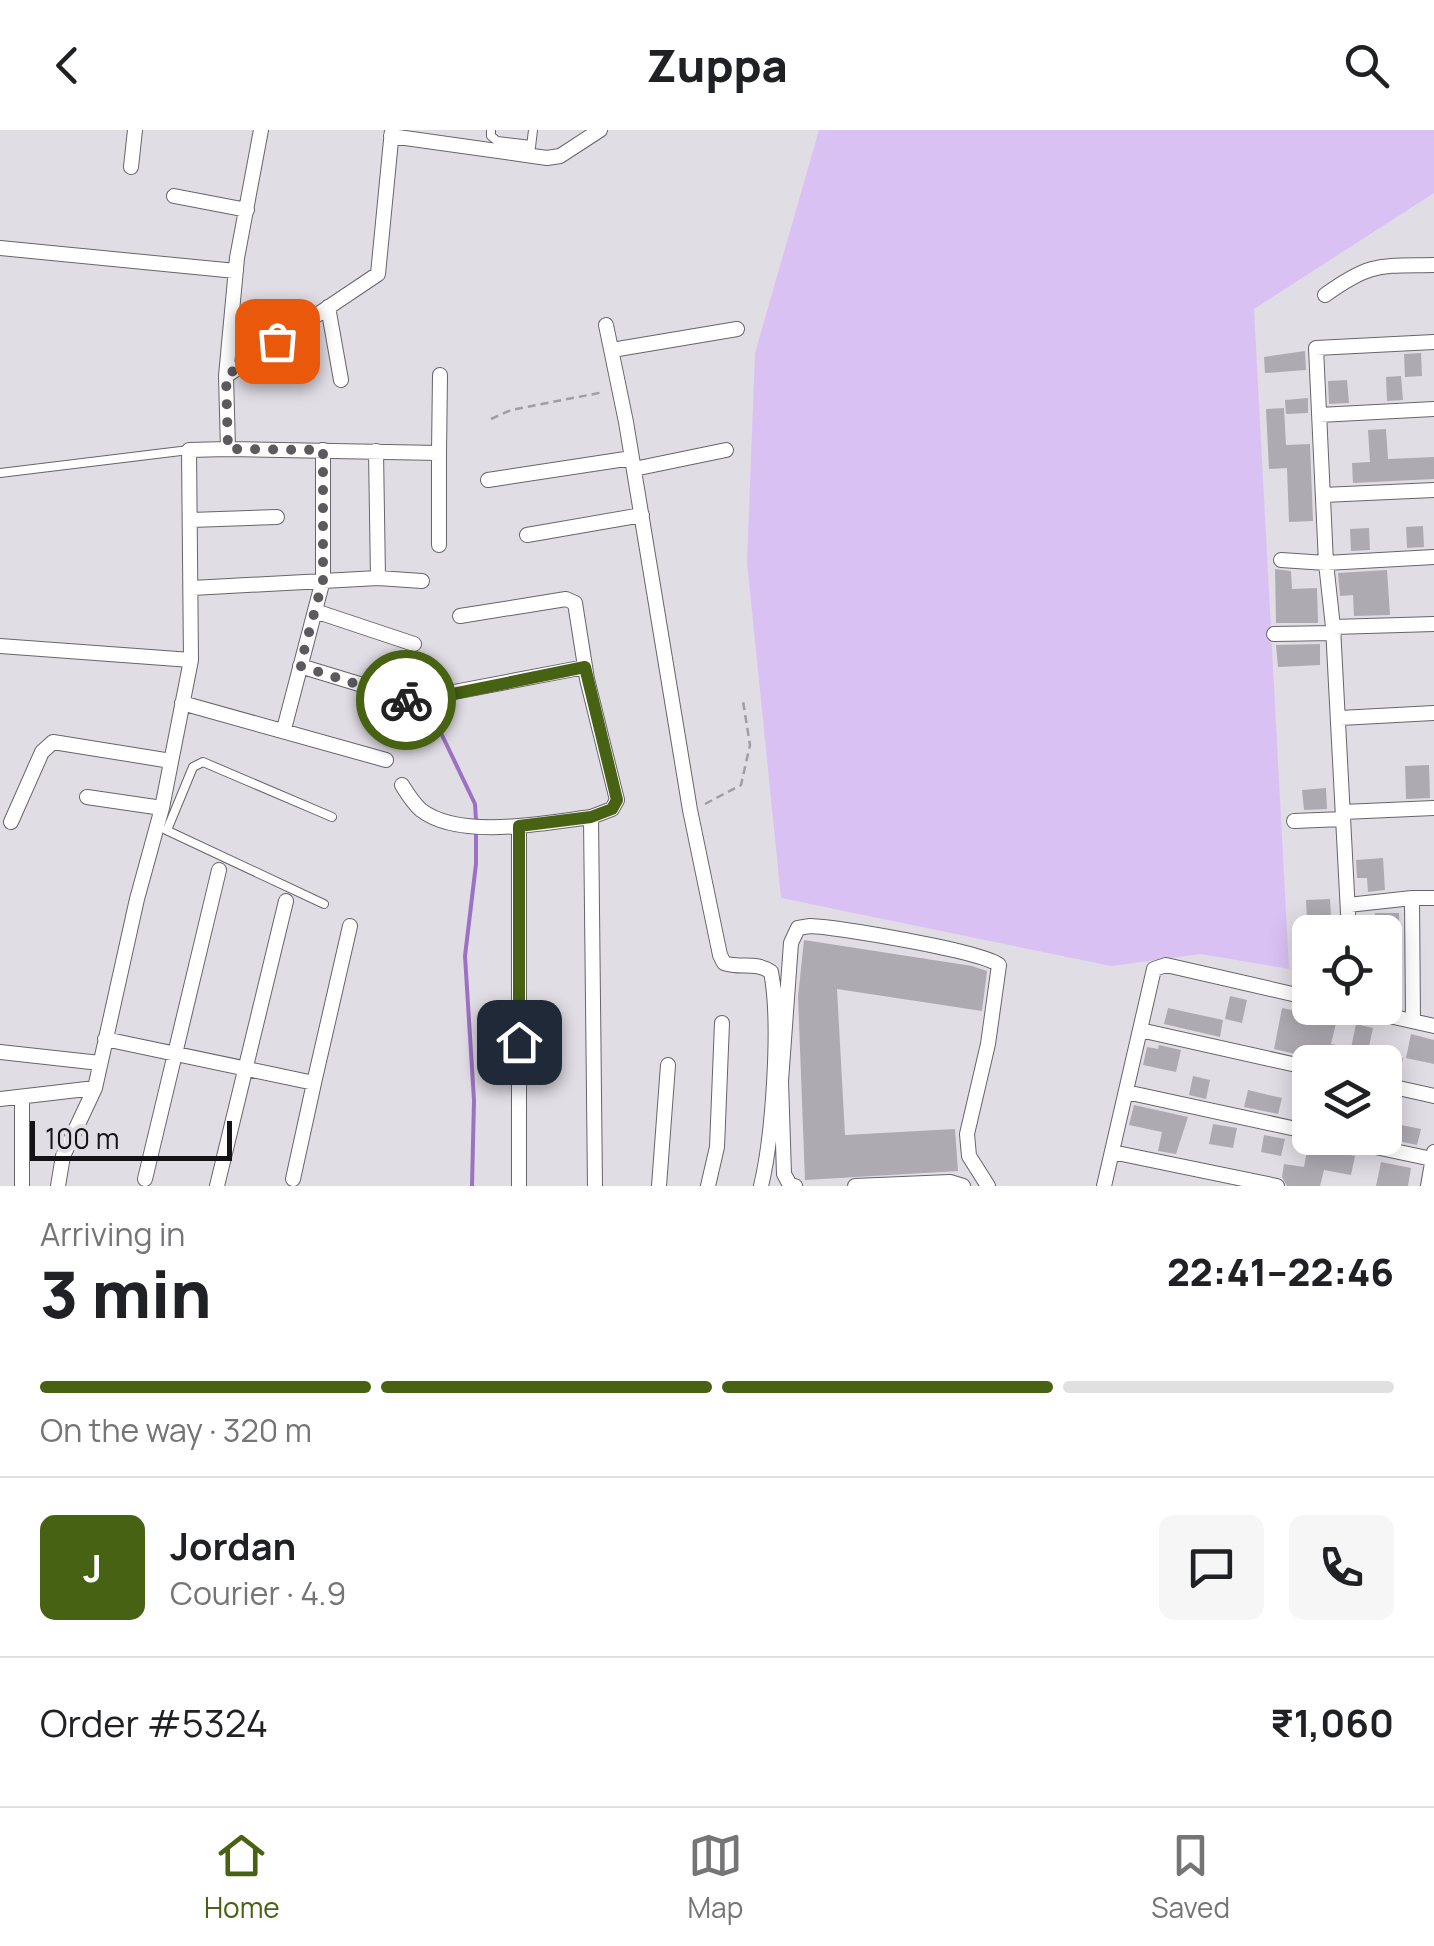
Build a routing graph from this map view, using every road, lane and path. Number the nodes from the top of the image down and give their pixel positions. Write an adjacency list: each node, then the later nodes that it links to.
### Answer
1 (135, 130): 12 (street)
2 (261, 130): 14 (street)
3 (491, 130): 9 (lane)
4 (534, 130): 10 (lane)
5 (572, 130): 11 (street)
6 (600, 130): 11 (street)
7 (392, 133): 8 (street); 19 (street)
8 (452, 138): 9 (street)
9 (502, 147): 10 (street)
10 (530, 150): 11 (street)
11 (569, 150)
12 (131, 167)
13 (174, 196): 14 (street)
14 (247, 210): 17 (street)
15 (0, 248): 17 (street)
16 (1434, 265): 18 (street)
17 (236, 272): 25 (street)
18 (1325, 295)
19 (328, 306): 25 (street); 26 (street)
20 (606, 325): 23 (street)
21 (737, 329): 23 (street)
22 (1434, 342): 29 (street)
23 (612, 350): 27 (street)
24 (440, 375): 36 (street)
25 (226, 376): 31 (street)
26 (341, 380)
27 (618, 384): 30 (path); 37 (street)
28 (1434, 409): 29 (street)
29 (1319, 415): 41 (street)
30 (491, 419)
31 (228, 449): 32 (street); 33 (street)
32 (188, 450): 38 (lane); 44 (street)
33 (323, 450): 35 (street); 51 (street)
34 (726, 450): 37 (street)
35 (376, 451): 36 (street); 50 (street)
36 (439, 453): 46 (street)
37 (633, 463): 39 (street); 42 (street)
38 (0, 472)
39 (488, 480)
40 (1434, 490): 41 (street)
41 (1323, 496): 49 (street)
42 (642, 515): 45 (street); 75 (street)
43 (277, 517): 44 (street)
44 (191, 520): 53 (street)
45 (527, 535)
46 (439, 544)
47 (1434, 557): 49 (street)
48 (1281, 560): 49 (street)
49 (1326, 563): 57 (street)
50 (378, 578): 51 (street); 52 (street)
51 (323, 580): 53 (street); 54 (street)
52 (422, 581)
53 (192, 588): 61 (street)
54 (315, 612): 59 (street); 62 (street)
55 (460, 616): 63 (street)
56 (1434, 624): 57 (street)
57 (1334, 630): 58 (street); 67 (street)
58 (1274, 634)
59 (414, 644)
60 (0, 646): 61 (street)
61 (190, 660): 65 (street)
62 (300, 666): 63 (street); 68 (street)
63 (585, 667): 78 (street)
64 (743, 700): 75 (path)
65 (182, 703): 68 (street); 69 (street)
66 (1434, 713): 67 (street)
67 (1340, 718): 76 (street)
68 (284, 729): 70 (street)
69 (171, 760): 73 (street); 80 (street)
70 (386, 760)
71 (402, 784): 81 (street)
72 (87, 797): 73 (street)
73 (162, 808): 82 (street)
74 (1434, 808): 76 (street)
75 (690, 810): 126 (street)
76 (1343, 816): 79 (street); 88 (street)
77 (332, 817): 82 (lane)
78 (591, 817): 81 (street); 123 (street)
79 (1294, 821)
80 (12, 822)
81 (519, 826): 122 (street)
82 (162, 828): 87 (lane); 97 (street)
83 (219, 870): 99 (street)
84 (1412, 898): 85 (street); 88 (street); 93 (street)
85 (1434, 898)
86 (286, 901): 103 (street)
87 (324, 904)
88 (1348, 905): 89 (street)
89 (1348, 915)
90 (350, 926): 104 (street)
91 (1292, 994): 96 (street)
92 (1402, 1019): 93 (street)
93 (1413, 1021): 95 (street)
94 (722, 1023): 125 (street)
95 (1434, 1026)
96 (1140, 1030): 101 (street); 107 (street)
97 (105, 1038): 99 (street); 100 (street)
98 (0, 1052): 100 (street)
99 (175, 1053): 103 (street); 116 (street)
100 (100, 1063): 105 (street)
101 (1292, 1064)
102 (668, 1065): 124 (street)
103 (246, 1069): 104 (street); 121 (street)
104 (314, 1084): 117 (street)
105 (95, 1088): 109 (street); 120 (street)
106 (1402, 1089): 108 (street)
107 (1126, 1092): 111 (street); 113 (street)
108 (1434, 1096)
109 (22, 1098): 110 (street); 119 (street)
110 (0, 1099)
111 (1292, 1128)
112 (1402, 1150): 114 (street)
113 (1112, 1152): 115 (street); 131 (street)
114 (1433, 1155): 134 (street)
115 (1186, 1167): 118 (street); 132 (street)
116 (145, 1179)
117 (293, 1179)
118 (1253, 1183): 133 (street)
119 (22, 1186)
120 (58, 1186)
121 (217, 1186)
122 (519, 1186)
123 (595, 1186)
124 (659, 1186)
125 (708, 1186)
126 (761, 1186)
127 (794, 1186): 130 (street)
128 (854, 1186): 129 (street)
129 (962, 1186)
130 (988, 1186)
131 (1104, 1186)
132 (1182, 1186)
133 (1277, 1186)
134 (1428, 1186)

